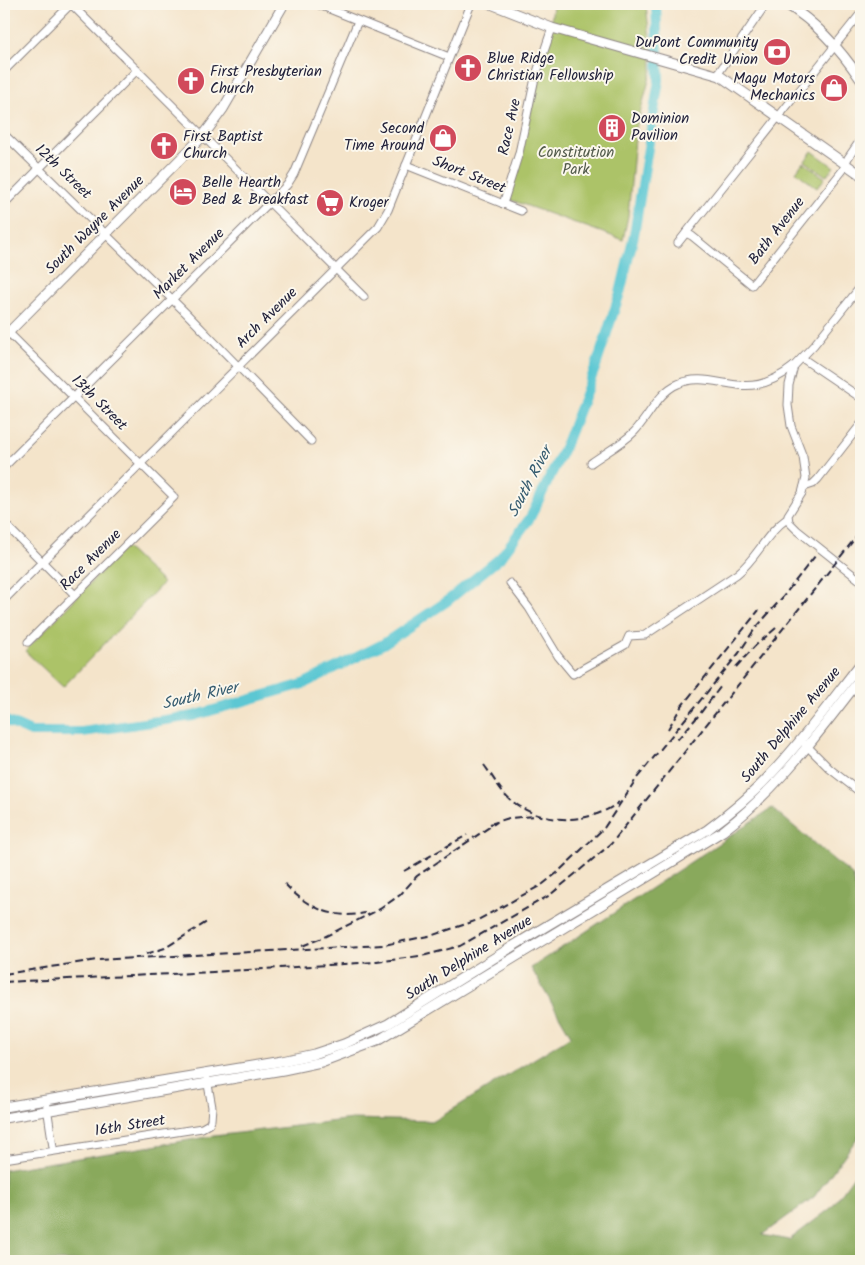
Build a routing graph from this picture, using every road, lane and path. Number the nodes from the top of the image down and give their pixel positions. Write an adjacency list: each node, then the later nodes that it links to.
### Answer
1 (71, 4): 13 (street); 14 (street)
2 (284, 4): 19 (main road, South Wayne Avenue)
3 (317, 4): 9 (street)
4 (471, 4): 12 (street, Arch Avenue)
5 (490, 4): 10 (main road)
6 (766, 4): 15 (street)
7 (786, 4): 11 (main road)
8 (861, 13): 11 (street)
9 (358, 21): 12 (street); 25 (street, Market Avenue)
10 (552, 28): 15 (main road); 27 (street, Race Ave)
11 (835, 45): 16 (main road); 17 (street)
12 (449, 57): 22 (street, Arch Avenue)
13 (137, 70): 19 (street); 23 (street)
14 (4, 72)
15 (717, 75): 17 (main road)
16 (861, 80)
17 (778, 117): 21 (main road); 29 (street)
18 (6, 136): 23 (street, 12th Street)
19 (203, 136): 25 (street); 30 (main road, South Wayne Avenue)
20 (861, 140): 21 (street, Bath Avenue)
21 (845, 164): 24 (main road); 29 (street, Bath Avenue)
22 (406, 165): 27 (street, Short Street); 32 (street, Arch Avenue)
23 (40, 168): 26 (street); 30 (street, 12th Street)
24 (861, 175)
25 (270, 203): 32 (street); 35 (street, Market Avenue)
26 (4, 204)
27 (503, 204): 28 (street, Short Street)
28 (521, 211)
29 (686, 233): 31 (street)
30 (106, 234): 35 (street, 12th Street); 36 (main road, South Wayne Avenue)
31 (678, 243)
32 (336, 269): 34 (street); 38 (street, Arch Avenue)
33 (861, 286): 37 (street)
34 (364, 298)
35 (172, 300): 38 (street, 12th Street); 40 (street, Market Avenue)
36 (5, 333): 40 (street, 13th Street)
37 (802, 358): 39 (street); 41 (street)
38 (238, 366): 43 (street, 12th Street); 45 (street, Arch Avenue)
39 (794, 366): 44 (street); 47 (street)
40 (74, 398): 45 (street, 13th Street); 46 (street, Market Avenue)
41 (861, 398)
42 (861, 424): 47 (street)
43 (311, 441)
44 (591, 463)
45 (141, 464): 48 (street, 13th Street); 51 (street, Arch Avenue)
46 (4, 468)
47 (804, 487): 49 (street)
48 (174, 497): 54 (street, Race Avenue)
49 (788, 518): 52 (street); 53 (street)
50 (4, 523): 51 (street)
51 (43, 562): 54 (street); 55 (street, Arch Avenue)
52 (861, 581)
53 (510, 583)
54 (75, 595): 56 (street, Race Avenue)
55 (4, 600)
56 (28, 642)
57 (861, 663): 59 (main road, South Delphine Avenue)
58 (861, 678): 59 (main road, South Delphine Avenue)
59 (804, 743): 60 (street); 61 (main road, South Delphine Avenue)
60 (861, 793)
61 (206, 1079): 62 (main road, South Delphine Avenue); 64 (main road, South Delphine Avenue); 67 (street, 16th Street)
62 (46, 1100): 63 (main road, South Delphine Avenue); 64 (street)
63 (4, 1107)
64 (47, 1110): 65 (main road, South Delphine Avenue); 66 (street)
65 (4, 1118)
66 (54, 1146)
67 (4, 1160)

